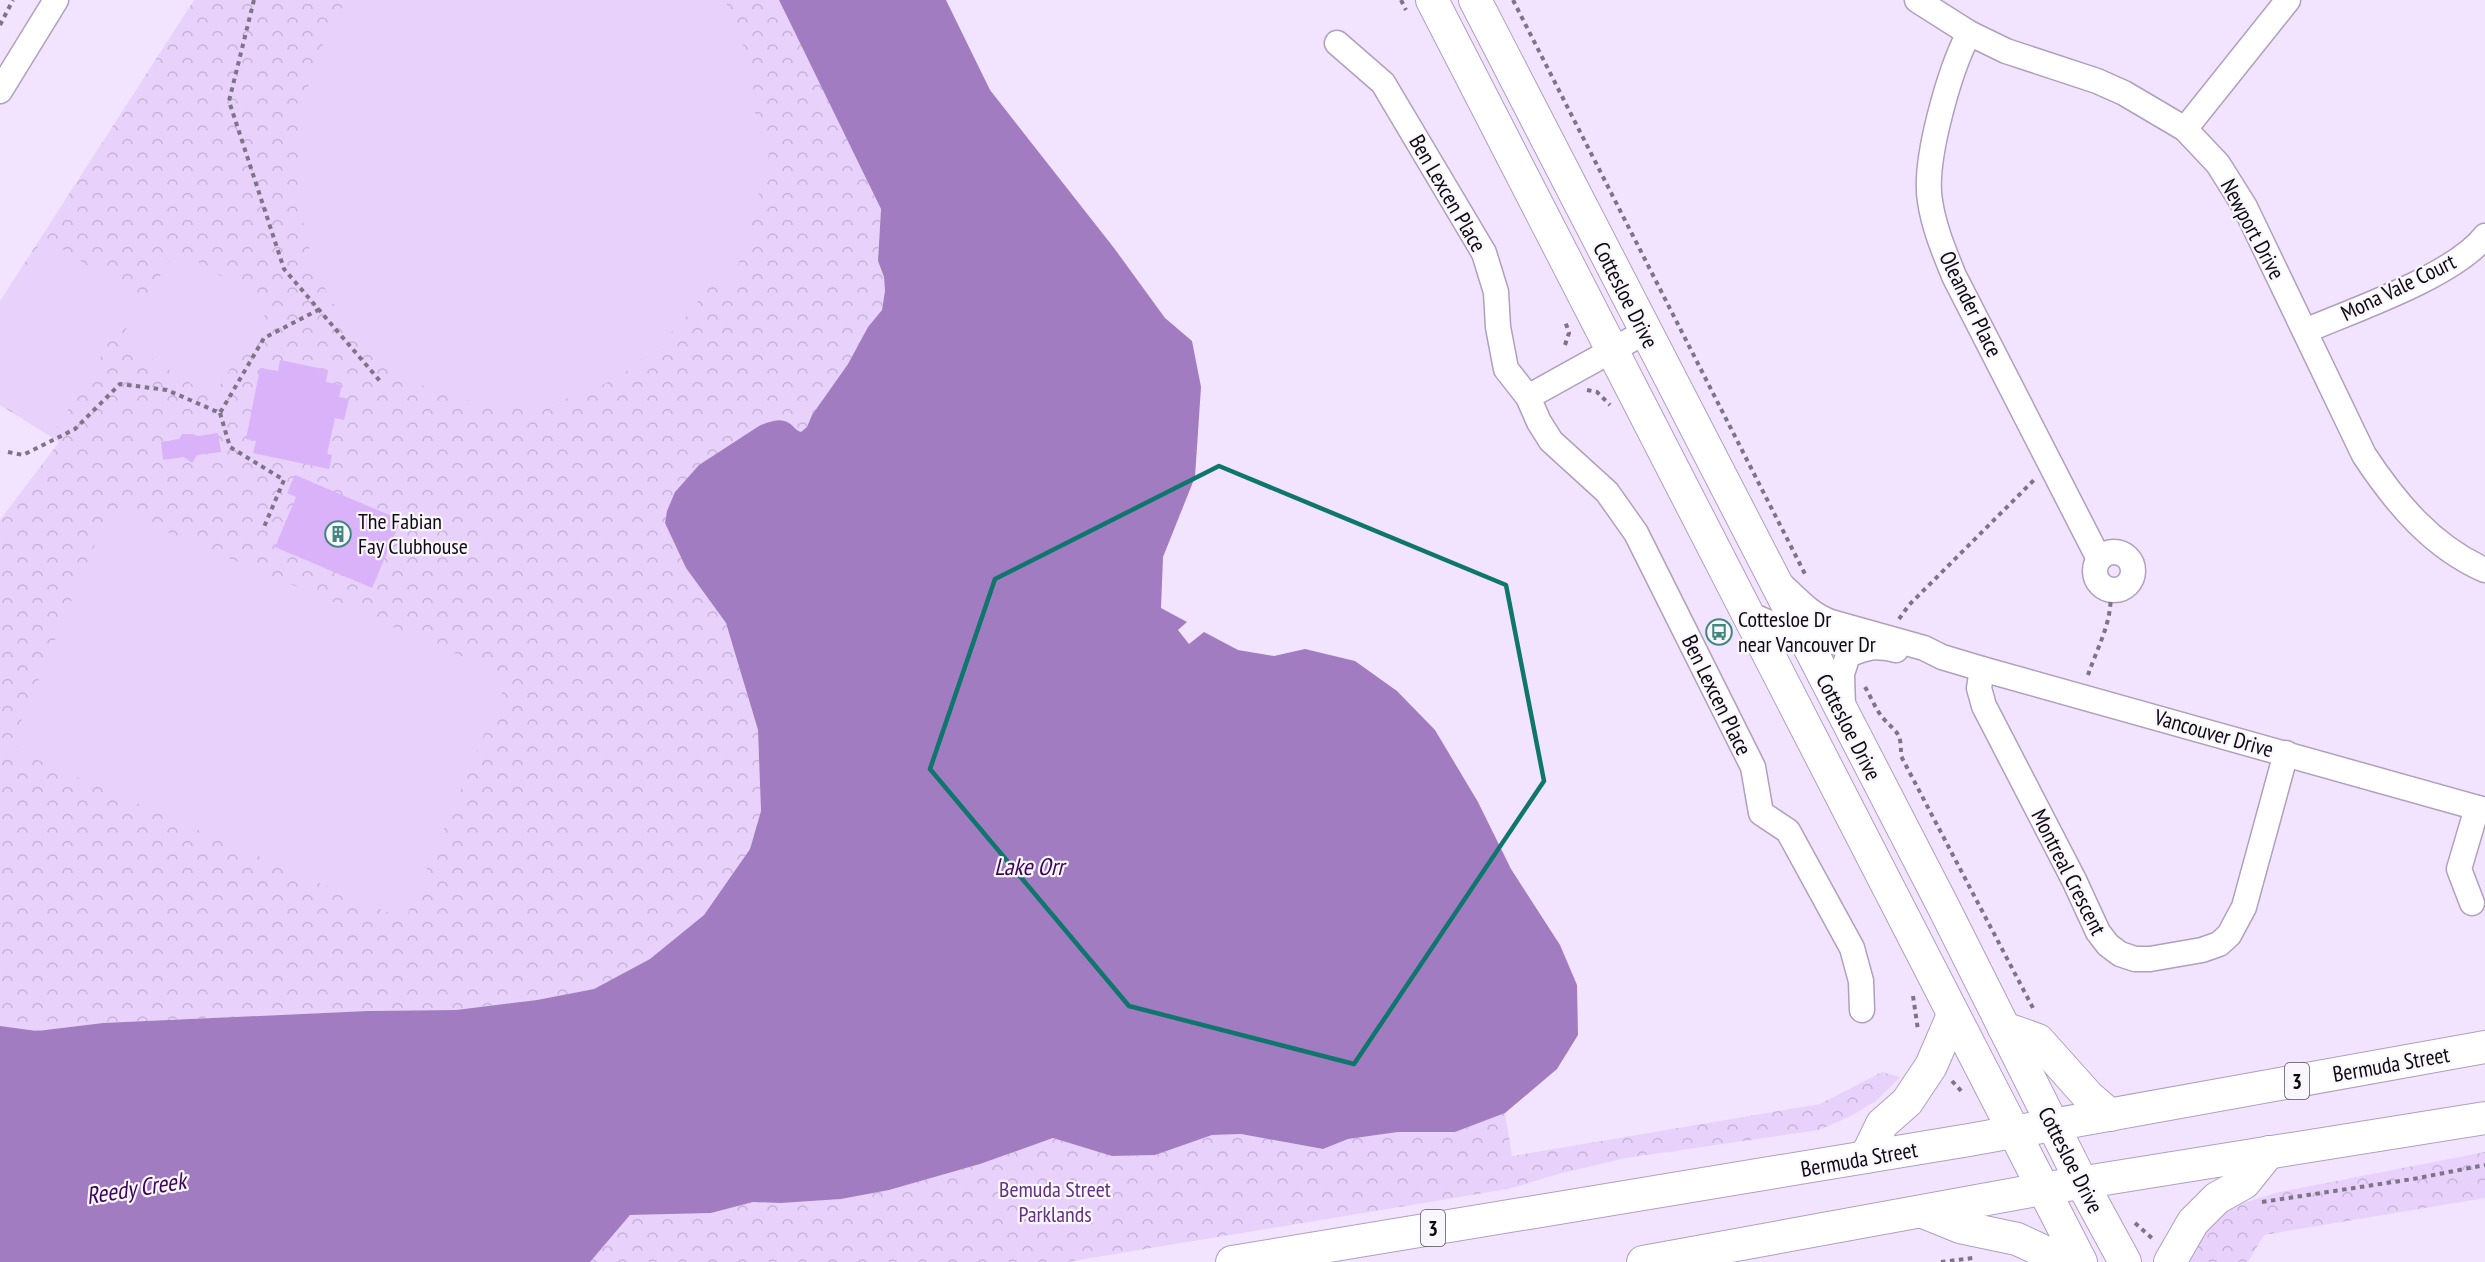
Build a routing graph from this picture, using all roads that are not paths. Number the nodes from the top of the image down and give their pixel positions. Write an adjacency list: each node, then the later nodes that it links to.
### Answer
1 (56, 0): 8 (street)
2 (1432, 0): 13 (main road, Cottesloe Drive)
3 (1475, 0): 12 (main road, Cottesloe Drive)
4 (1917, 0): 6 (street, Newport Drive)
5 (2288, 0): 9 (street)
6 (1969, 33): 9 (street, Newport Drive); 15 (street, Oleander Place)
7 (1337, 43): 14 (street, Ben Lexcen Place)
8 (0, 91)
9 (2185, 129): 11 (street, Newport Drive)
10 (2485, 236): 11 (street, Mona Vale Court)
11 (2306, 331): 16 (street, Newport Drive)
12 (1645, 332): 13 (street); 17 (main road, Cottesloe Drive)
13 (1611, 350): 14 (street); 18 (main road, Cottesloe Drive)
14 (1528, 397): 27 (street, Ben Lexcen Place)
15 (2099, 559): 15 (street, Oleander Place)
16 (2485, 570)
17 (1769, 572): 19 (main road, Cottesloe Drive); 21 (street, Vancouver Drive)
18 (1747, 613): 19 (street, Vancouver Drive); 28 (main road, Cottesloe Drive)
19 (1800, 632): 20 (street, Vancouver Drive); 23 (main road, Cottesloe Drive)
20 (1868, 646): 21 (street, Vancouver Drive); 23 (street)
21 (1942, 657): 22 (street, Vancouver Drive)
22 (1982, 669): 24 (street, Vancouver Drive); 24 (street, Montreal Crescent)
23 (1845, 718): 29 (main road, Cottesloe Drive)
24 (2286, 753): 25 (street, Vancouver Drive)
25 (2481, 809): 26 (street)
26 (2472, 903)
27 (1862, 1010)
28 (1953, 1015): 34 (main road, Cottesloe Drive); 36 (main road)
29 (2004, 1028): 31 (main road); 33 (main road, Cottesloe Drive)
30 (2485, 1047): 31 (main road, Bermuda Street / 3)
31 (2110, 1115): 33 (main road, Bermuda Street / 3)
32 (2485, 1118): 35 (main road)
33 (2053, 1125): 34 (main road, Bermuda Street / 3); 37 (main road, Cottesloe Drive)
34 (2014, 1132): 36 (main road, Bermuda Street / 3); 38 (main road, Cottesloe Drive)
35 (2269, 1152): 37 (main road); 40 (main road)
36 (1866, 1157): 41 (main road, Bermuda Street / 3)
37 (2082, 1183): 38 (main road); 45 (main road, Cottesloe Drive)
38 (2042, 1190): 39 (main road); 44 (main road, Cottesloe Drive)
39 (1923, 1212): 42 (main road); 43 (main road)
40 (2166, 1254)
41 (1232, 1262)
42 (1643, 1262)
43 (2075, 1262)
44 (2081, 1262)
45 (2125, 1262)

